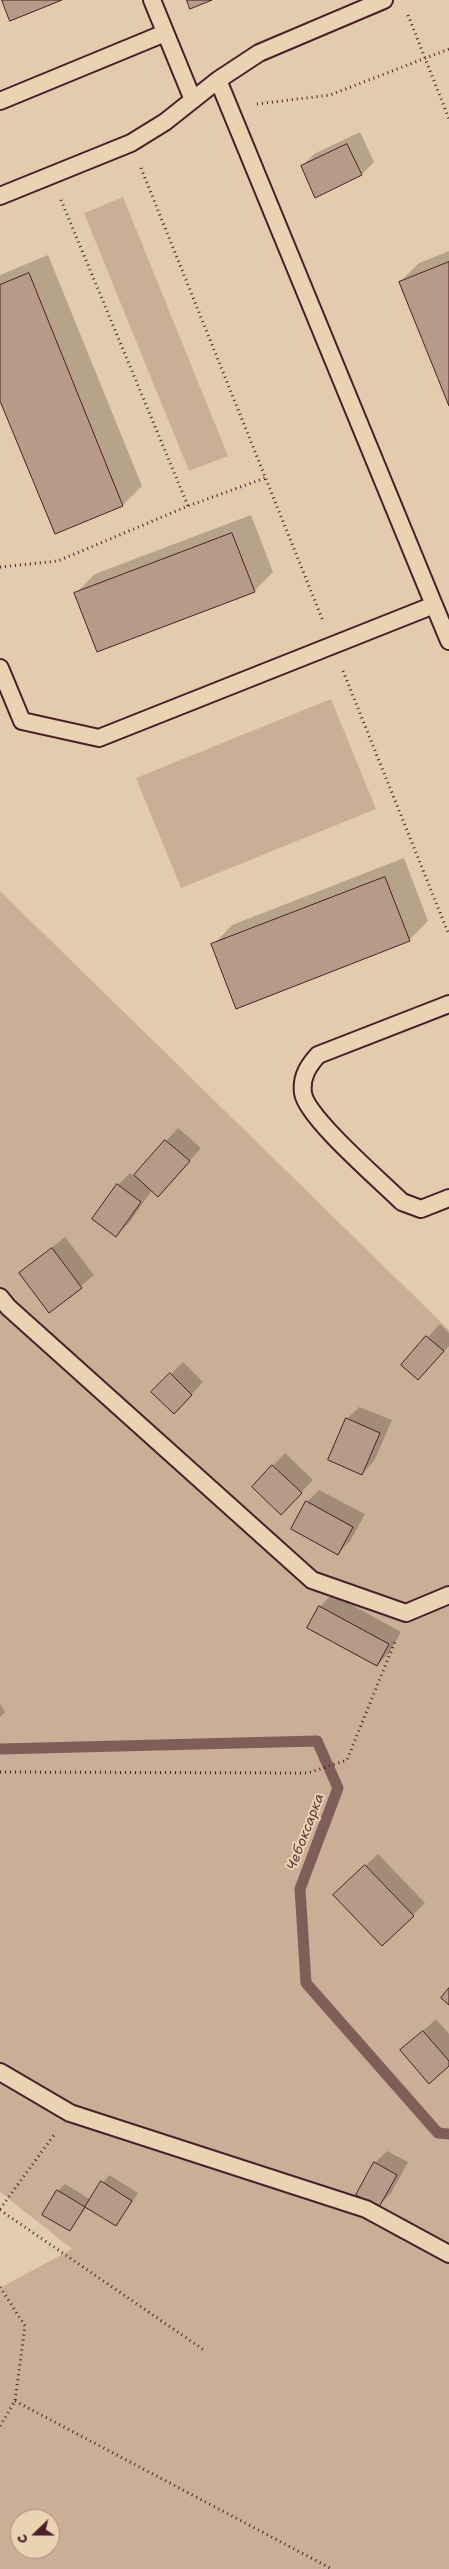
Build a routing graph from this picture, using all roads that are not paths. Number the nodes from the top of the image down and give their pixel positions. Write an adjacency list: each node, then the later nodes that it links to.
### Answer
1 (152, 0): 3 (lane)
2 (384, 0): 4 (lane)
3 (165, 33): 5 (lane); 6 (lane)
4 (218, 80): 5 (lane); 8 (lane)
5 (193, 100): 7 (lane)
6 (0, 101)
7 (0, 196)
8 (434, 606): 9 (lane); 10 (lane)
9 (449, 641)
10 (0, 668)
11 (449, 1004): 12 (lane)
12 (449, 1198)
13 (0, 1297): 14 (lane)
14 (449, 1595)
15 (0, 2072): 16 (lane)
16 (449, 2254)

